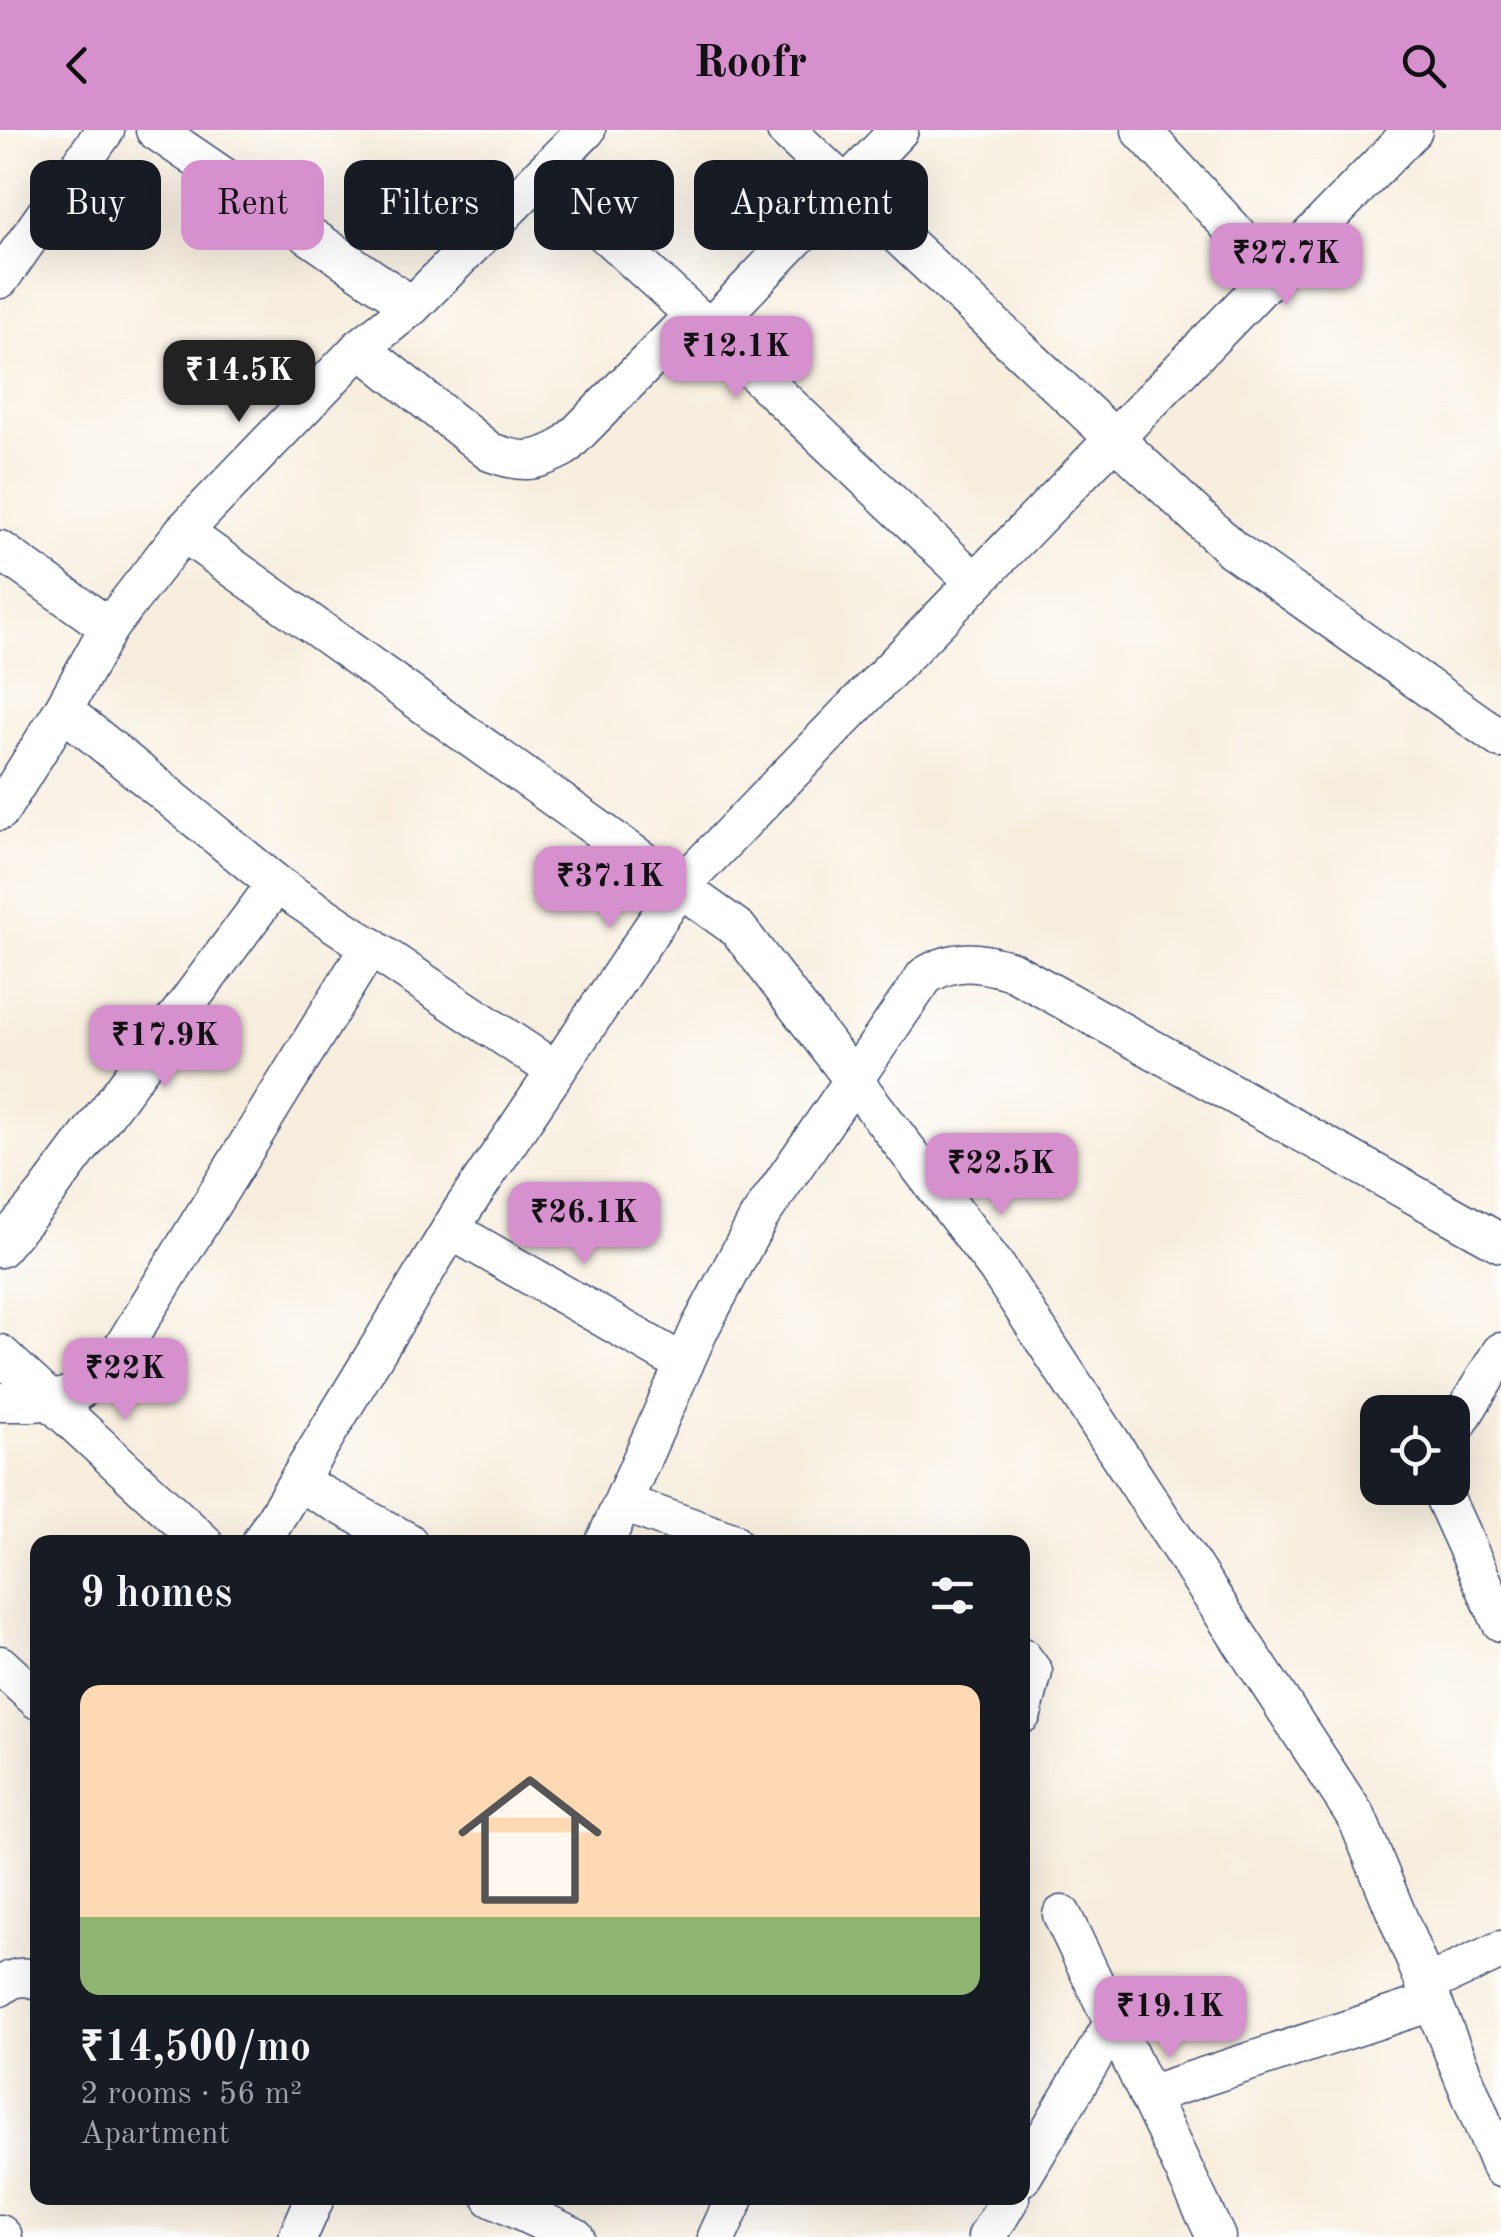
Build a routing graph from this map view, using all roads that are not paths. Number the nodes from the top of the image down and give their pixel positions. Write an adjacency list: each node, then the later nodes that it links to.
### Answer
1 (105, 130): 16 (street)
2 (155, 130): 17 (street)
3 (583, 130): 8 (street)
4 (786, 130): 9 (street)
5 (898, 130): 10 (street)
6 (1141, 130): 15 (street)
7 (1413, 130): 15 (street)
8 (555, 160)
9 (818, 160)
10 (869, 160)
11 (534, 182): 17 (street)
12 (623, 250): 18 (street)
13 (777, 250): 18 (street)
14 (913, 250): 20 (street)
15 (1273, 273): 20 (street)
16 (0, 279)
17 (412, 306): 19 (street)
18 (702, 322): 19 (street); 23 (street)
19 (360, 348): 21 (street)
20 (1112, 438): 23 (street); 26 (street)
21 (183, 532): 24 (street); 29 (street)
22 (0, 550): 24 (street)
23 (974, 581): 29 (street)
24 (110, 627): 25 (street)
25 (64, 710): 27 (street); 28 (street)
26 (1501, 739)
27 (0, 811)
28 (276, 884): 30 (street); 35 (street)
29 (680, 887): 31 (street); 32 (street)
30 (370, 946): 31 (street); 39 (street)
31 (556, 1071): 33 (street)
32 (852, 1078): 34 (street); 38 (street); 57 (street)
33 (451, 1230): 38 (street); 42 (street)
34 (1501, 1243)
35 (0, 1248)
36 (1501, 1352): 41 (street)
37 (0, 1354): 39 (street)
38 (684, 1364): 43 (street)
39 (51, 1400): 40 (street); 45 (street)
40 (0, 1402)
41 (1470, 1403)
42 (298, 1482): 46 (street); 47 (street)
43 (623, 1502): 48 (street); 49 (street)
44 (1448, 1505): 50 (street)
45 (196, 1535)
46 (264, 1535)
47 (395, 1535)
48 (609, 1535)
49 (713, 1535)
50 (1501, 1622)
51 (0, 1665): 52 (street)
52 (30, 1693)
53 (1062, 1914): 58 (street)
54 (1501, 1950): 57 (street)
55 (30, 1977): 56 (street)
56 (0, 1987)
57 (1429, 1993): 59 (street); 61 (street)
58 (1114, 2022): 59 (street); 60 (street)
59 (1148, 2094): 70 (street)
60 (1030, 2163)
61 (1501, 2168)
62 (312, 2205): 66 (street)
63 (507, 2205): 67 (street)
64 (732, 2205): 68 (street)
65 (1006, 2205): 69 (street)
66 (298, 2237)
67 (575, 2237)
68 (717, 2237)
69 (987, 2237)
70 (1216, 2237)

